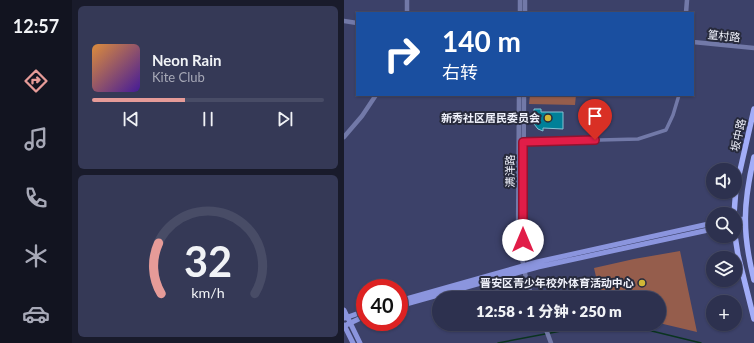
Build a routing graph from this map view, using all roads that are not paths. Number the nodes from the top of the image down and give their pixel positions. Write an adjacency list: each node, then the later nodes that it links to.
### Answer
1 (407, 0): 5 (street)
2 (520, 0): 6 (street)
3 (525, 0): 7 (street)
4 (688, 0): 8 (street)
5 (406, 12)
6 (520, 12)
7 (525, 12)
8 (686, 12)
9 (344, 21): 10 (street)
10 (356, 23)
11 (694, 42): 12 (street, 篁村路)
12 (754, 48)
13 (375, 96): 18 (street)
14 (519, 96): 28 (street, 满洋路)
15 (524, 96): 19 (street, 满洋路)
16 (679, 96): 19 (street)
17 (754, 109): 21 (main road, 坂中路)
18 (344, 137)
19 (523, 142): 28 (street, 满洋路)
20 (754, 157): 23 (main road, 坂中路)
21 (735, 207)
22 (742, 221): 23 (main road)
23 (745, 221): 24 (main road); 30 (main road, 坂中路)
24 (742, 222)
25 (706, 225): 29 (main road)
26 (706, 230): 29 (main road)
27 (735, 243): 37 (main road)
28 (520, 247): 29 (street, 满洋路)
29 (524, 268): 31 (street, 满洋路); 32 (main road); 33 (main road)
30 (754, 280)
31 (530, 291)
32 (408, 299)
33 (408, 303)
34 (344, 310): 36 (main road)
35 (356, 314): 36 (main road)
36 (346, 318): 39 (main road)
37 (754, 319)
38 (356, 320): 39 (main road)
39 (350, 323): 40 (main road); 43 (main road)
40 (344, 326): 42 (main road)
41 (546, 331): 44 (street)
42 (353, 343)
43 (360, 343)
44 (551, 343)

